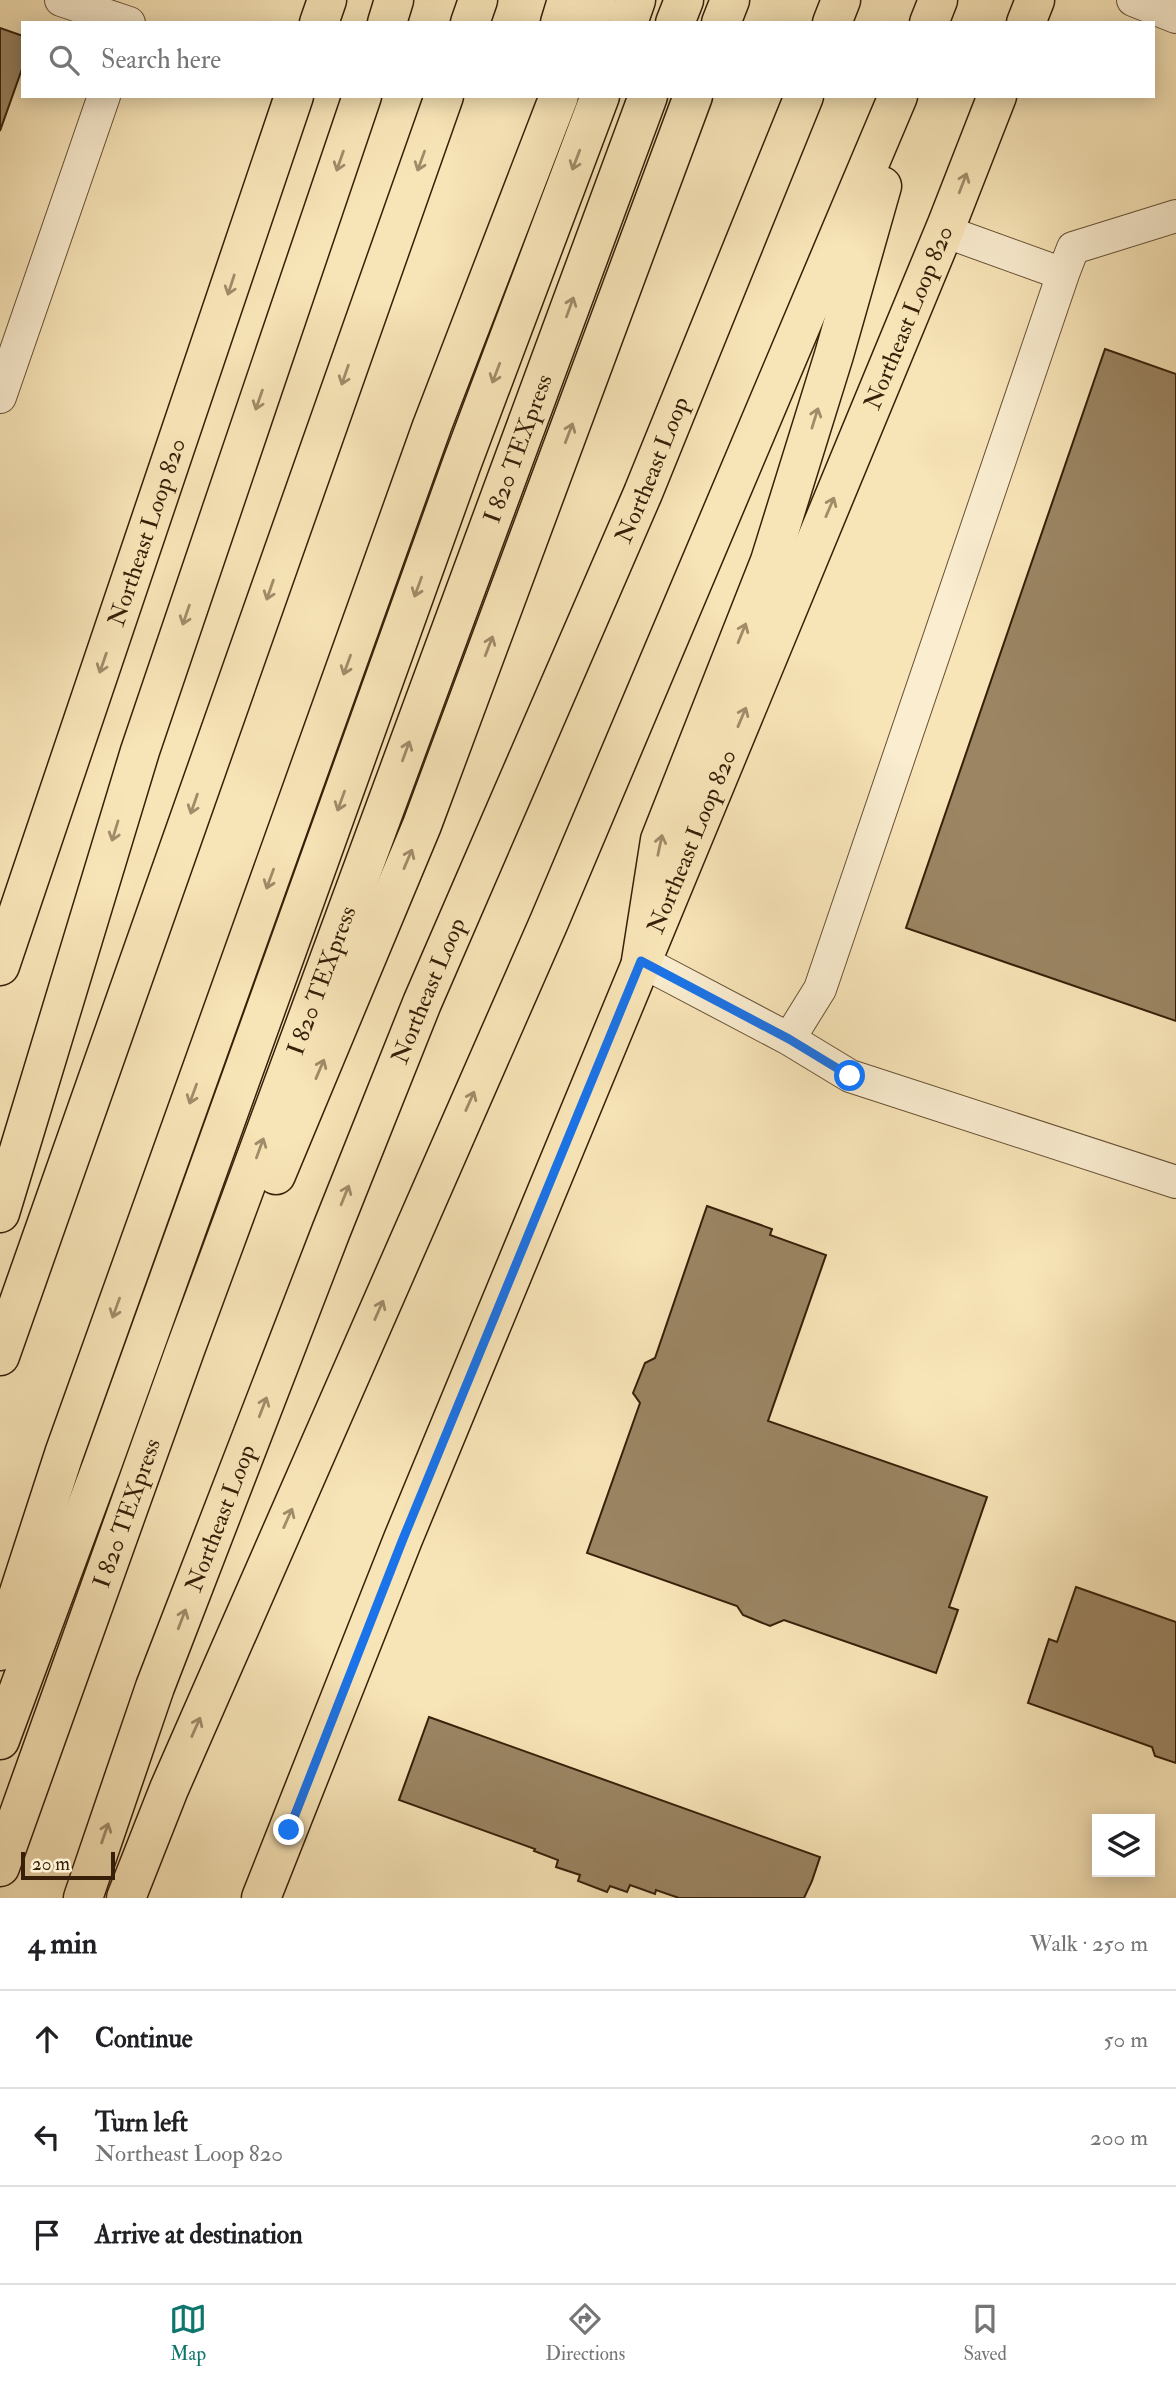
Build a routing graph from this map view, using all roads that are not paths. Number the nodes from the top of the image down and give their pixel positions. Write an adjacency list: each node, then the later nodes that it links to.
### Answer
1 (61, 0): 17 (lane)
2 (137, 0): 18 (lane)
3 (327, 0): 19 (main road)
4 (394, 0): 20 (main road)
5 (478, 0): 21 (main road)
6 (567, 0): 22 (main road)
7 (597, 0): 23 (main road)
8 (636, 0): 24 (main road)
9 (684, 0): 25 (main road)
10 (730, 0): 26 (main road)
11 (841, 0): 27 (main road)
12 (928, 0): 28 (main road)
13 (938, 0): 29 (main road)
14 (1035, 0): 30 (main road)
15 (1133, 0): 16 (lane)
16 (1176, 17)
17 (123, 21)
18 (130, 21)
19 (320, 21)
20 (388, 21)
21 (471, 21)
22 (561, 21)
23 (589, 21)
24 (629, 21)
25 (676, 21)
26 (722, 21)
27 (833, 21)
28 (923, 21)
29 (930, 21)
30 (1027, 21)
31 (103, 98): 47 (lane)
32 (293, 98): 50 (main road, Northeast Loop 820, one-way to 50)
33 (361, 98): 53 (main road, one-way to 53)
34 (443, 98): 55 (main road, one-way to 55)
35 (536, 98): 48 (main road)
36 (558, 98): 48 (main road)
37 (599, 98): 57 (main road, I 820 TEXpress, one-way to 57)
38 (647, 98): 54 (main road, I 820 TEXpress, one-way to 38)
39 (692, 98): 54 (main road, one-way to 39)
40 (803, 98): 59 (main road, Northeast Loop, one-way to 40)
41 (897, 98): 60 (main road, one-way to 41)
42 (904, 98): 49 (main road, one-way to 42)
43 (996, 98): 45 (main road, Northeast Loop 820, one-way to 43)
44 (1176, 216): 46 (lane)
45 (944, 231): 46 (lane); 49 (main road, Northeast Loop 820, one-way to 45)
46 (1063, 274): 51 (lane)
47 (0, 397)
48 (432, 425): 56 (main road, one-way to 56)
49 (641, 961): 51 (lane); 61 (main road, Northeast Loop 820)
50 (0, 966)
51 (789, 1039): 52 (lane)
52 (1176, 1182)
53 (0, 1213)
54 (185, 1350): 58 (main road, I 820 TEXpress)
55 (0, 1356)
56 (0, 1651)
57 (0, 1740)
58 (0, 1867)
59 (83, 1898)
60 (126, 1898)
61 (261, 1898)

